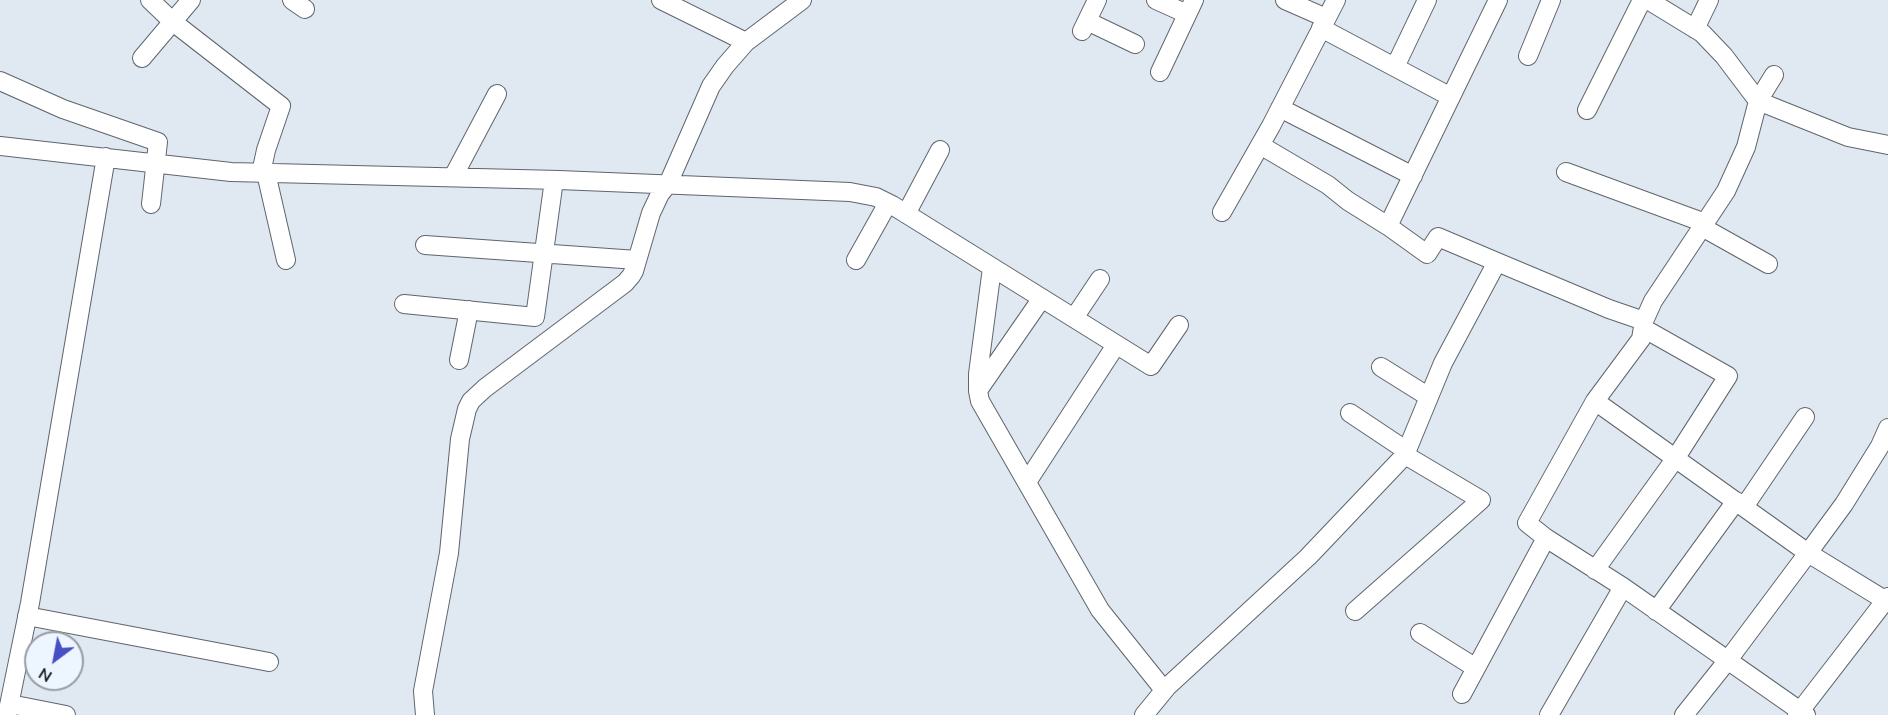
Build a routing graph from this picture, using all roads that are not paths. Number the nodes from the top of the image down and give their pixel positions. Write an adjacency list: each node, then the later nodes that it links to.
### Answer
1 (150, 0): 16 (street)
2 (192, 0): 16 (street)
3 (661, 0): 19 (street)
4 (802, 0): 19 (street)
5 (1097, 0): 20 (street)
6 (1156, 0): 15 (street)
7 (1285, 0): 17 (street)
8 (1336, 0): 17 (street)
9 (1427, 0): 23 (street)
10 (1498, 0): 28 (street)
11 (1551, 0): 21 (street)
12 (1642, 0): 31 (street)
13 (1648, 0): 18 (street)
14 (1709, 0): 18 (street)
15 (1191, 7): 24 (street)
16 (173, 22): 22 (street); 39 (street)
17 (1324, 23): 23 (street); 30 (street)
18 (1695, 28): 29 (street)
19 (746, 42): 43 (street)
20 (1135, 44)
21 (1528, 56)
22 (142, 58)
23 (1395, 67): 28 (street)
24 (1160, 72)
25 (1774, 75): 29 (street)
26 (0, 81): 37 (street)
27 (497, 94): 41 (street)
28 (1451, 97): 40 (street)
29 (1758, 101): 33 (street); 48 (street)
30 (1280, 108): 32 (street); 40 (street)
31 (1587, 110)
32 (1260, 145): 46 (street); 49 (street)
33 (1888, 145)
34 (0, 146): 36 (street)
35 (940, 150): 47 (street)
36 (106, 157): 37 (street); 85 (street)
37 (156, 163): 39 (street); 45 (street)
38 (1566, 172): 48 (street)
39 (264, 173): 41 (street); 52 (street)
40 (1413, 176): 49 (street)
41 (453, 177): 42 (street)
42 (554, 180): 43 (street); 51 (street)
43 (668, 184): 44 (street); 53 (street)
44 (888, 203): 47 (street); 54 (street)
45 (151, 204)
46 (1222, 212)
47 (906, 214): 57 (street)
48 (1704, 225): 56 (street); 63 (street)
49 (1388, 226): 55 (street)
50 (425, 244): 51 (street)
51 (544, 253): 53 (street); 61 (street)
52 (286, 260)
53 (637, 260): 95 (street)
54 (855, 260)
55 (1497, 262): 63 (street); 69 (street)
56 (1768, 264)
57 (992, 268): 59 (street); 68 (street)
58 (1100, 279): 62 (street)
59 (1042, 298): 62 (street); 68 (street)
60 (404, 304): 61 (street)
61 (469, 310): 66 (street)
62 (1074, 318): 65 (street)
63 (1643, 324): 70 (street); 75 (street)
64 (1179, 325): 65 (street)
65 (1116, 345): 76 (street)
66 (459, 360)
67 (1381, 367): 69 (street)
68 (978, 391): 76 (street)
69 (1429, 397): 74 (street)
70 (1594, 401): 75 (street); 78 (street)
71 (1350, 413): 74 (street)
72 (1805, 417): 77 (street)
73 (1888, 428): 79 (street)
74 (1406, 453): 84 (street); 90 (street)
75 (1676, 459): 77 (street); 80 (street)
76 (1027, 482): 90 (street)
77 (1740, 504): 79 (street); 83 (street)
78 (1546, 538): 80 (street); 89 (street)
79 (1808, 553): 82 (street); 87 (street)
80 (1595, 570): 81 (street)
81 (1623, 587): 83 (street); 97 (street)
82 (1887, 600): 93 (street)
83 (1656, 610): 87 (street)
84 (1355, 611)
85 (27, 616): 88 (street); 92 (street)
86 (1420, 633): 89 (street)
87 (1728, 660): 93 (street); 98 (street)
88 (269, 662)
89 (1476, 668): 91 (street)
90 (1164, 690): 96 (street)
91 (1461, 694)
92 (9, 710): 94 (street)
93 (1801, 714)
94 (66, 715)
95 (424, 715)
96 (1144, 715)
97 (1549, 715)
98 (1684, 715)

